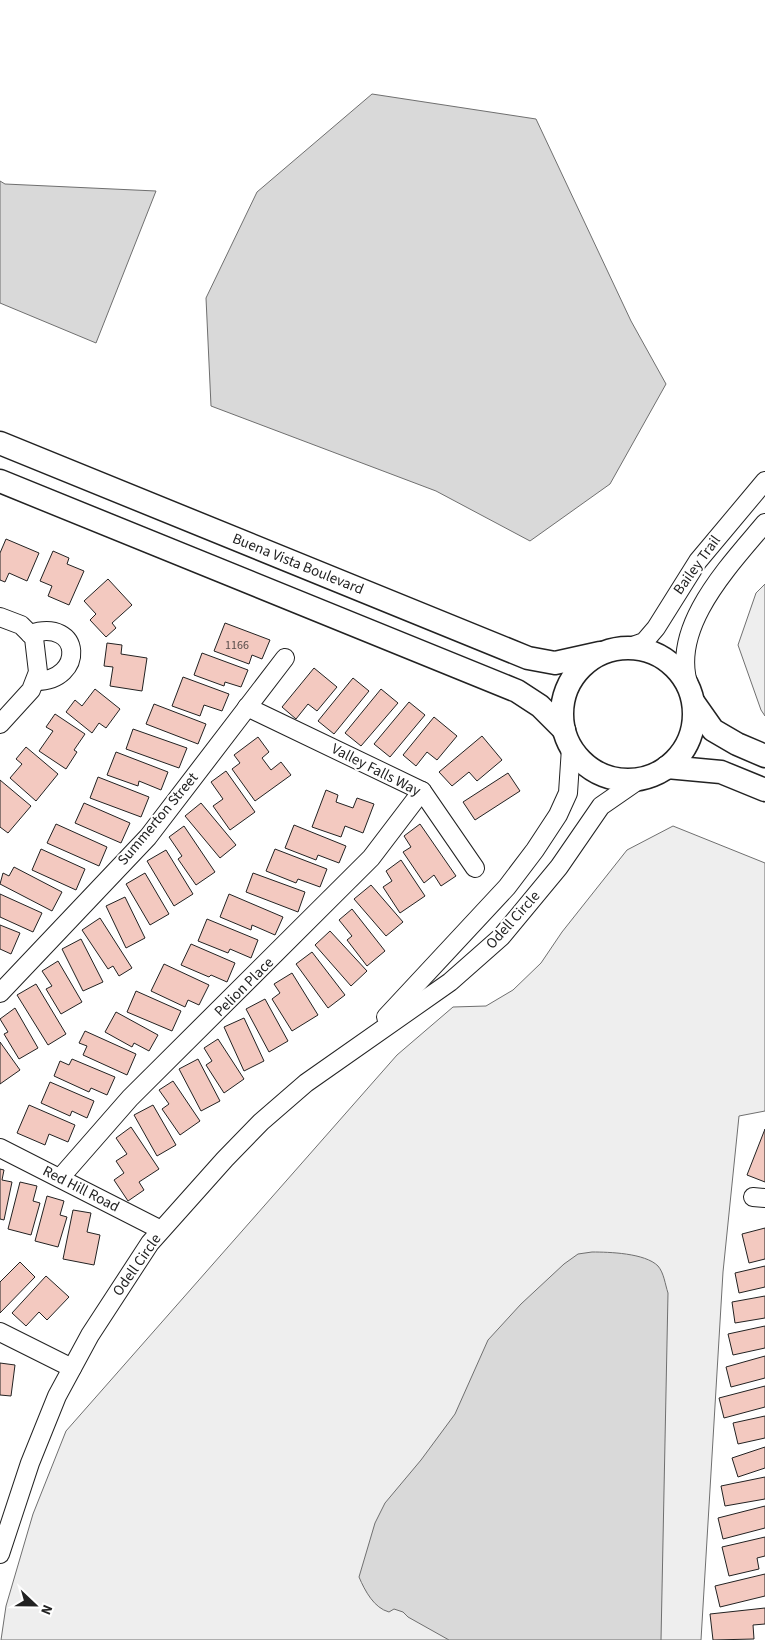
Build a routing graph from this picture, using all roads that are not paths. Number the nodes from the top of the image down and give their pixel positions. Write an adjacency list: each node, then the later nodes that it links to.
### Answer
1 (0, 443): 8 (main road, Buena Vista Boulevard)
2 (0, 481): 14 (main road)
3 (765, 481): 7 (street, Bailey Trail)
4 (765, 523): 11 (street, Bailey Trail)
5 (0, 616): 6 (street)
6 (30, 634): 10 (street); 10 (street)
7 (630, 647): 8 (main road, Buena Vista Boulevard); 11 (main road, Buena Vista Boulevard)
8 (600, 653): 14 (main road, Buena Vista Boulevard)
9 (284, 658): 12 (street, Summerton Street)
10 (36, 681): 13 (street)
11 (692, 696): 15 (main road, Buena Vista Boulevard); 16 (main road)
12 (247, 707): 19 (street, Valley Falls Way); 21 (street, Summerton Street)
13 (0, 724)
14 (568, 739): 17 (main road); 22 (street, Odell Circle)
15 (765, 756)
16 (668, 767): 17 (main road); 18 (main road)
17 (640, 779): 22 (street, Odell Circle)
18 (765, 790)
19 (422, 791): 20 (street, Valley Falls Way); 24 (street, Pelion Place)
20 (475, 868)
21 (0, 994)
22 (365, 1040): 25 (street, Odell Circle)
23 (0, 1148): 24 (street, Red Hill Road)
24 (60, 1178): 25 (street, Red Hill Road)
25 (161, 1230): 27 (street, Odell Circle)
26 (0, 1332): 27 (street)
27 (72, 1368): 28 (street, Odell Circle)
28 (0, 1554)

